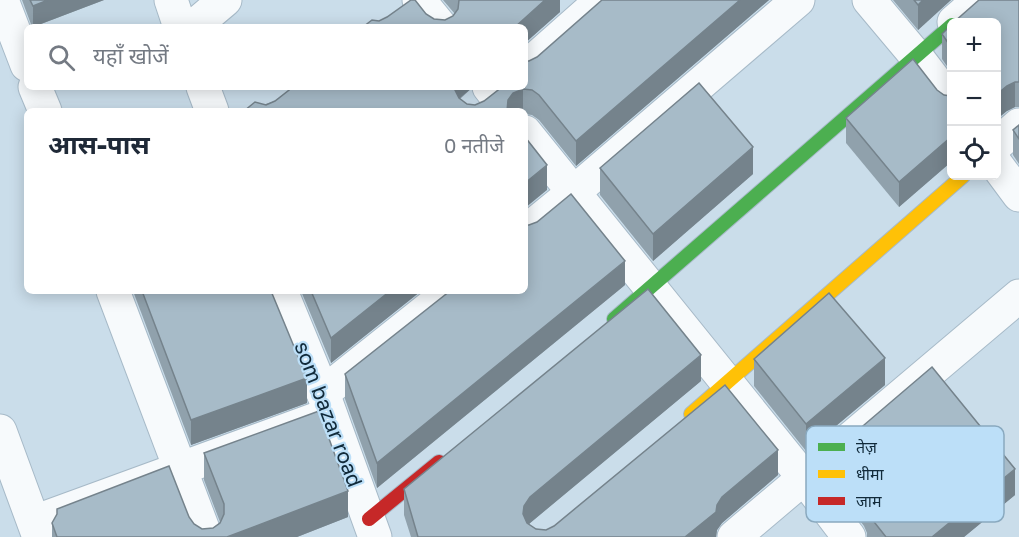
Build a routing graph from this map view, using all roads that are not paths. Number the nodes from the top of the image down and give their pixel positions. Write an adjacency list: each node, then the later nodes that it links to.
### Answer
1 (2, 0): 15 (street)
2 (171, 0): 10 (street)
3 (225, 0): 11 (street)
4 (602, 0): 16 (street)
5 (798, 0): 27 (street)
6 (869, 0): 14 (street)
7 (979, 0): 9 (street)
8 (409, 4): 12 (street)
9 (960, 18)
10 (179, 24)
11 (197, 24)
12 (437, 24)
13 (947, 29): 14 (street)
14 (916, 56): 19 (street); 30 (street)
15 (24, 57)
16 (528, 65)
17 (37, 90): 20 (street)
18 (203, 90): 21 (street)
19 (947, 98)
20 (44, 108)
21 (211, 108)
22 (1019, 125): 24 (street)
23 (528, 136): 27 (street)
24 (1001, 141)
25 (1001, 171): 28 (street)
26 (958, 180): 36 (street)
27 (574, 192): 29 (street); 30 (street)
28 (1019, 195)
29 (528, 230)
30 (651, 288): 35 (street); 36 (street)
31 (114, 294): 42 (street)
32 (282, 294): 37 (street, som bazar road)
33 (448, 294): 37 (street)
34 (1019, 296): 39 (street)
35 (606, 326)
36 (728, 384): 38 (street); 43 (street)
37 (326, 403): 42 (street); 46 (street, som bazar road)
38 (684, 420)
39 (865, 426)
40 (0, 431): 47 (street)
41 (451, 452): 46 (street)
42 (180, 468): 47 (street); 48 (street)
43 (804, 478): 44 (street); 49 (street)
44 (806, 481)
45 (838, 522): 50 (street)
46 (372, 528)
47 (36, 529)
48 (206, 537)
49 (734, 537)
50 (849, 537)

